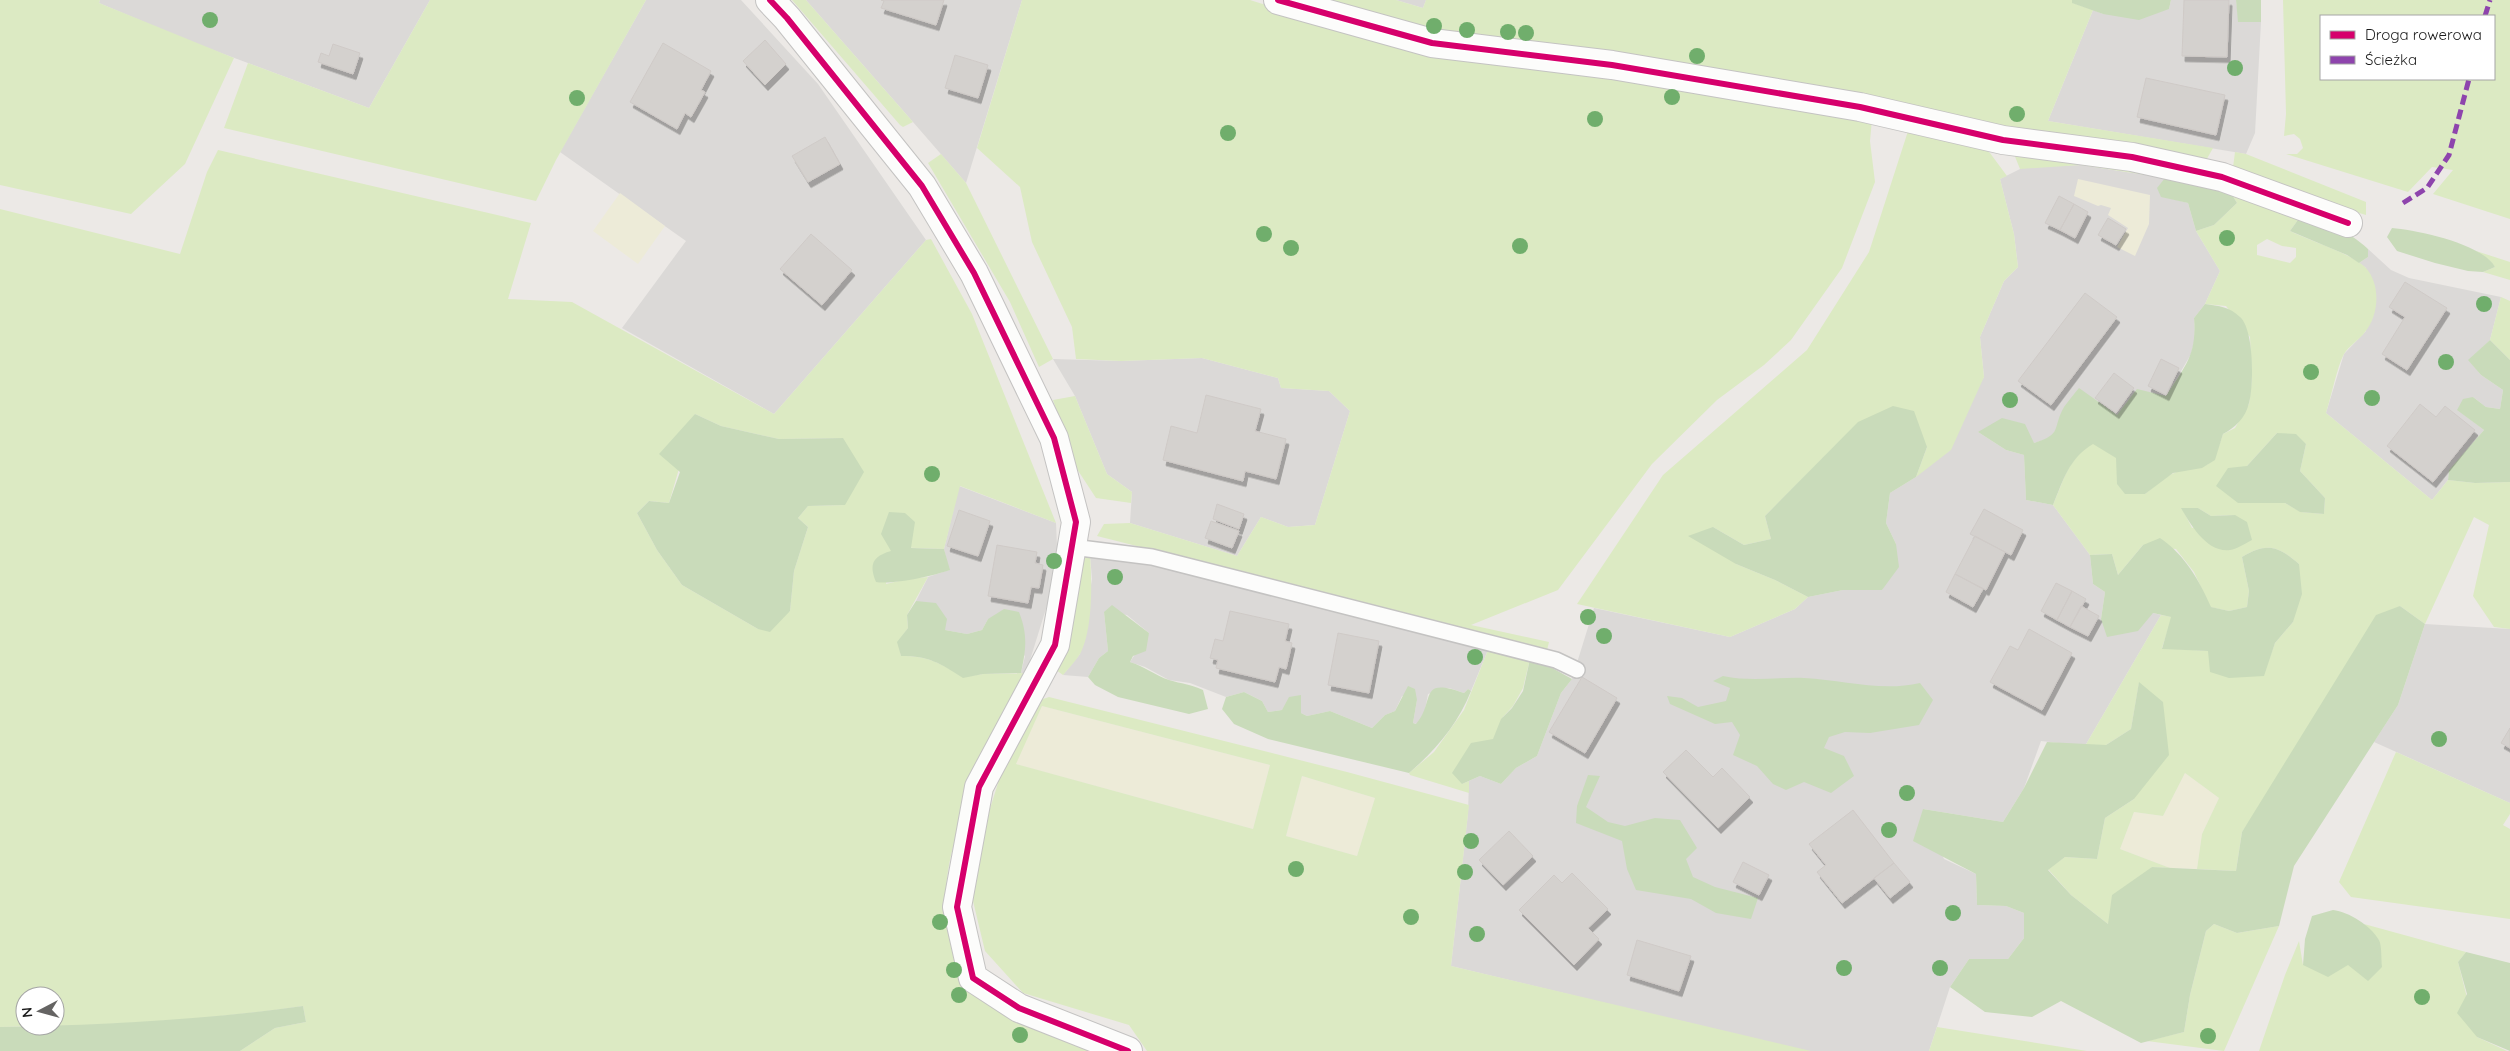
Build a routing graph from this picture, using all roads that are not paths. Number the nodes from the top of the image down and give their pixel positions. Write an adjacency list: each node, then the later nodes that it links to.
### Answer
1 (770, 0): 4 (street)
2 (1278, 0): 3 (street)
3 (2348, 222)
4 (1072, 547): 5 (lane); 6 (street)
5 (1577, 670)
6 (1128, 1051)

